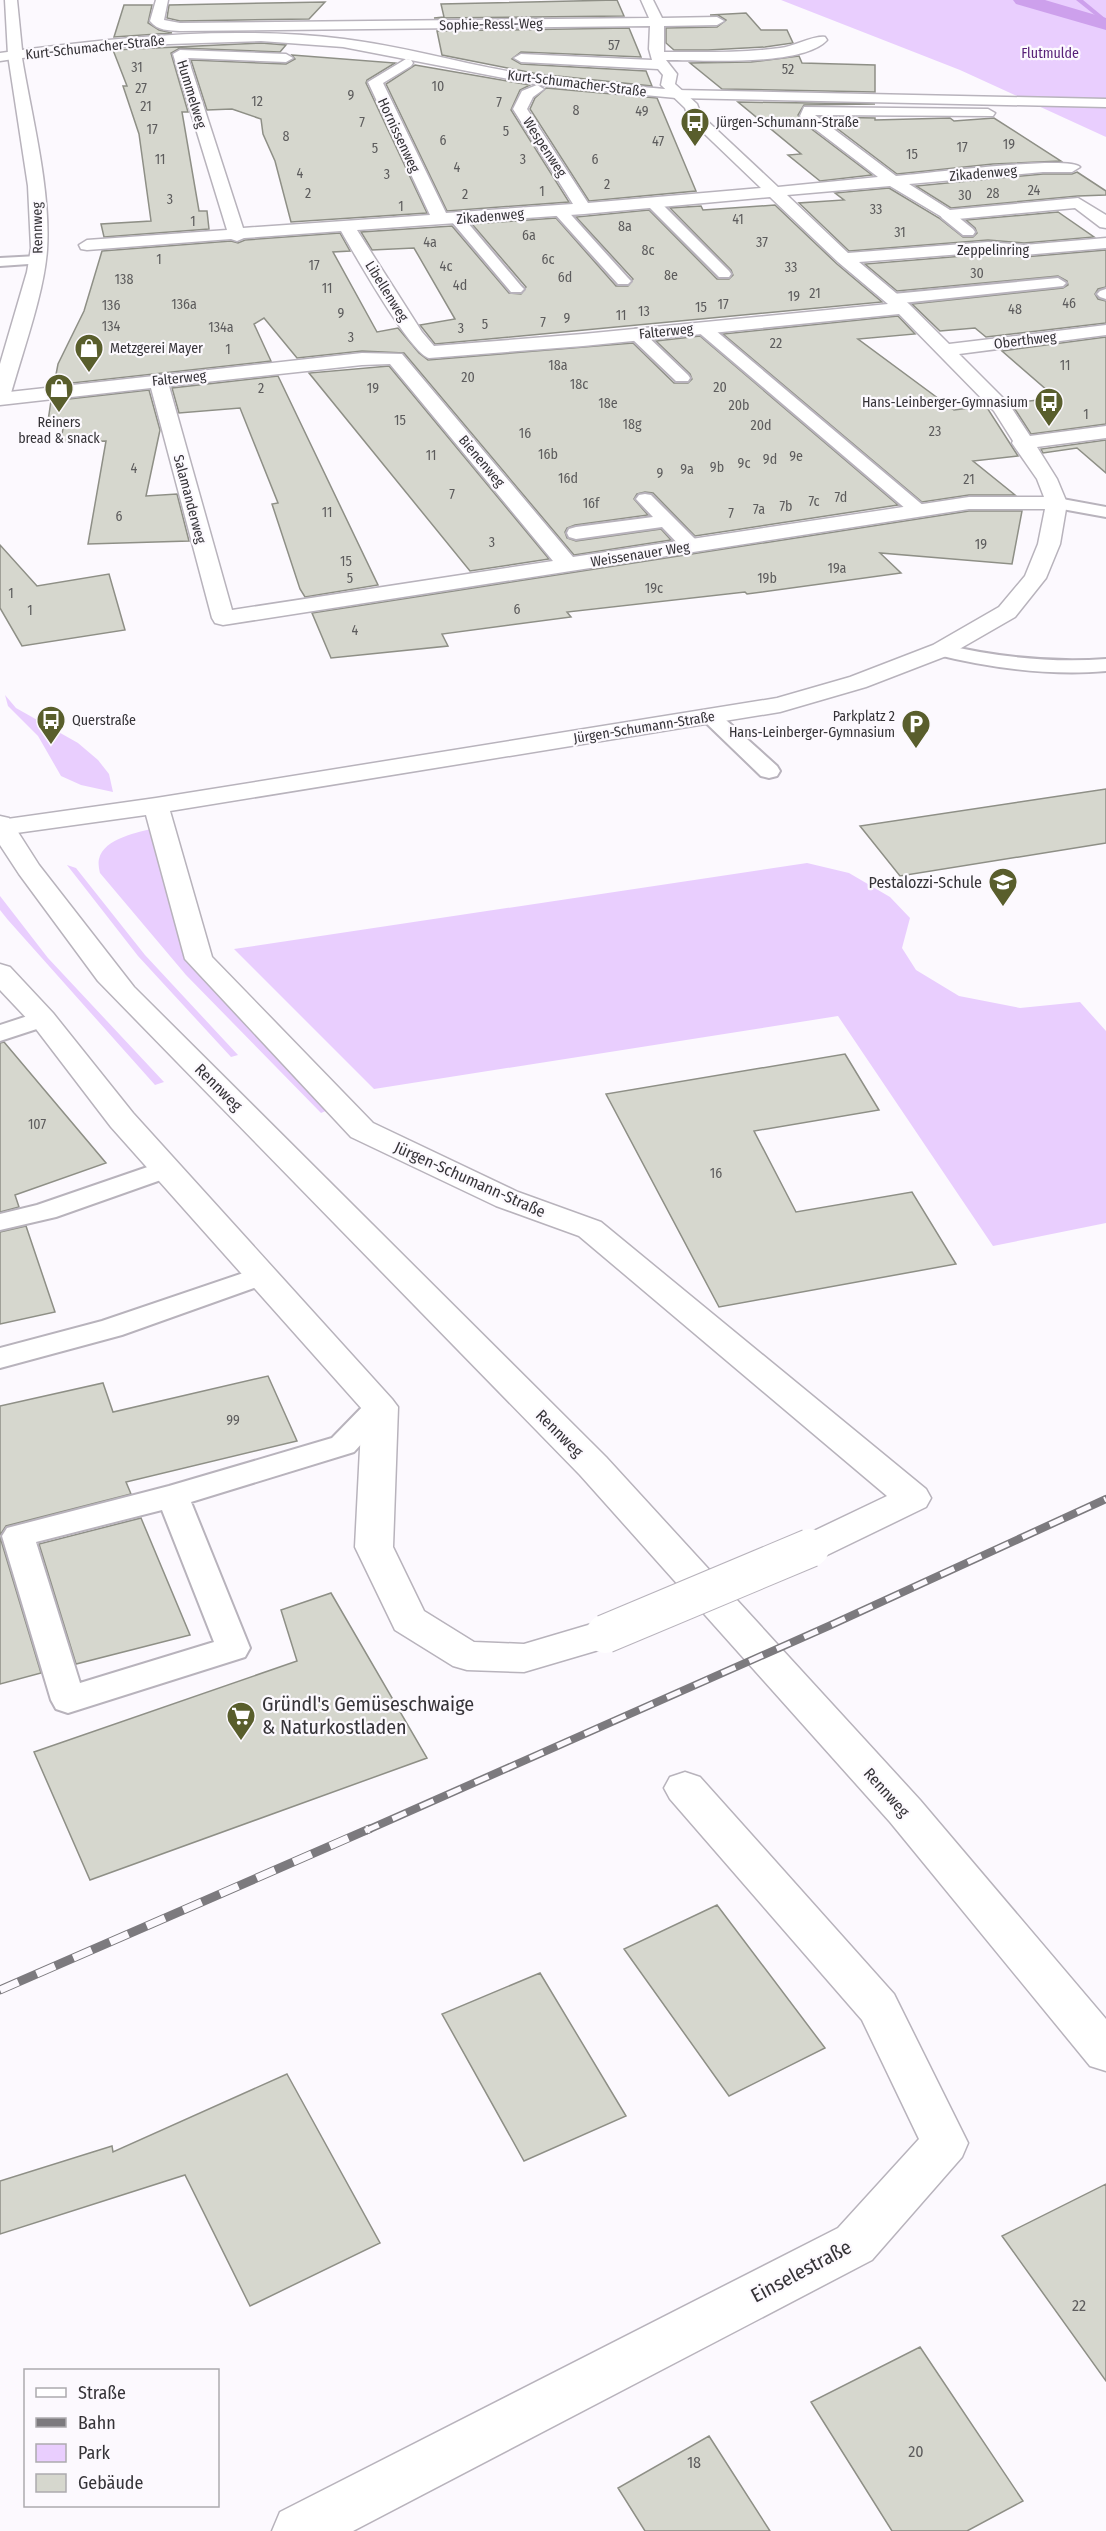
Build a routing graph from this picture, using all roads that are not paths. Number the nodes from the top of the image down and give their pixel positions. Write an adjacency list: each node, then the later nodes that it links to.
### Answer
1 (11, 0): 10 (street, Rennweg)
2 (162, 0): 8 (street, Sophie-Ressl-Weg)
3 (647, 0): 9 (street)
4 (325, 8): 8 (street)
5 (491, 8): 7 (street)
6 (717, 21): 9 (street, Sophie-Ressl-Weg)
7 (494, 24): 8 (street, Sophie-Ressl-Weg); 9 (street, Sophie-Ressl-Weg)
8 (325, 25): 11 (street)
9 (657, 28): 18 (street)
10 (14, 33): 13 (street); 14 (street, Rennweg)
11 (310, 40): 13 (street, Kurt-Schumacher-Straße); 23 (street, Kurt-Schumacher-Straße)
12 (820, 40): 18 (street)
13 (86, 45): 14 (street, Kurt-Schumacher-Straße)
14 (15, 55): 15 (street, Kurt-Schumacher-Straße); 21 (street, Rennweg)
15 (0, 57)
16 (286, 58): 37 (street, Hummelweg)
17 (521, 58): 18 (street)
18 (659, 61): 23 (street)
19 (405, 63): 33 (street, Hornissenweg)
20 (0, 69): 21 (street)
21 (18, 73): 41 (street, Rennweg)
22 (537, 89): 30 (street, Wespenweg)
23 (676, 94): 24 (street, Kurt-Schumacher-Straße); 28 (street)
24 (1106, 103)
25 (988, 113): 27 (street)
26 (1072, 167): 27 (street, Zikadenweg)
27 (893, 181): 28 (street, Zikadenweg); 32 (street)
28 (775, 192): 29 (street, Zikadenweg); 40 (street)
29 (653, 203): 30 (street, Zikadenweg); 43 (lane)
30 (584, 209): 31 (street, Zikadenweg)
31 (559, 210): 33 (street, Zikadenweg); 44 (lane)
32 (948, 215): 34 (street); 36 (lane)
33 (449, 220): 35 (street, Zikadenweg); 46 (lane)
34 (1106, 223)
35 (347, 228): 37 (street, Zikadenweg); 52 (street, Libellenweg)
36 (968, 232)
37 (237, 236): 39 (street, Zikadenweg)
38 (1106, 243): 40 (street, Zeppelinring)
39 (87, 245)
40 (844, 258): 47 (street)
41 (38, 260): 42 (lane); 54 (street, Rennweg)
42 (0, 262)
43 (724, 274)
44 (623, 281)
45 (1058, 283): 47 (lane)
46 (516, 290)
47 (898, 303): 48 (street, Falterweg); 51 (street)
48 (703, 328): 50 (street, Falterweg); 62 (lane)
49 (1106, 330): 51 (street, Oberthweg)
50 (636, 334): 52 (street, Falterweg); 55 (lane)
51 (944, 350): 59 (street)
52 (429, 352)
53 (394, 358): 56 (street, Falterweg); 67 (street, Bienenweg)
54 (6, 359): 57 (street, Rennweg)
55 (682, 378)
56 (158, 380): 57 (street, Falterweg); 68 (street, Salamanderweg)
57 (0, 398)
58 (1106, 432): 59 (street)
59 (1022, 443): 61 (street)
60 (645, 499): 64 (lane)
61 (1057, 503): 62 (street, Weissenauer Weg); 63 (lane); 69 (street, Jürgen-Schumann-Straße)
62 (919, 511): 66 (street, Weissenauer Weg)
63 (1106, 512)
64 (666, 521): 65 (lane); 66 (lane)
65 (576, 533)
66 (691, 546): 67 (street, Weissenauer Weg)
67 (568, 565): 68 (street, Weissenauer Weg)
68 (223, 618)
69 (941, 650): 70 (lane); 71 (street, Jürgen-Schumann-Straße)
70 (1106, 665)
71 (710, 716): 72 (lane); 73 (street, Jürgen-Schumann-Straße)
72 (769, 771)
73 (156, 806): 74 (street, Jürgen-Schumann-Straße); 82 (street, Jürgen-Schumann-Straße, bridge)
74 (0, 826): 85 (street, Rennweg)
75 (0, 972): 76 (street)
76 (43, 1019): 77 (lane); 78 (street)
77 (0, 1033)
78 (165, 1169): 79 (lane); 80 (street)
79 (0, 1222)
80 (261, 1276): 81 (lane); 82 (street)
81 (0, 1358)
82 (380, 1407): 83 (lane)
83 (173, 1496): 83 (lane)
84 (685, 1788): 86 (street, Einselestraße)
85 (1106, 2052)
86 (298, 2531)

